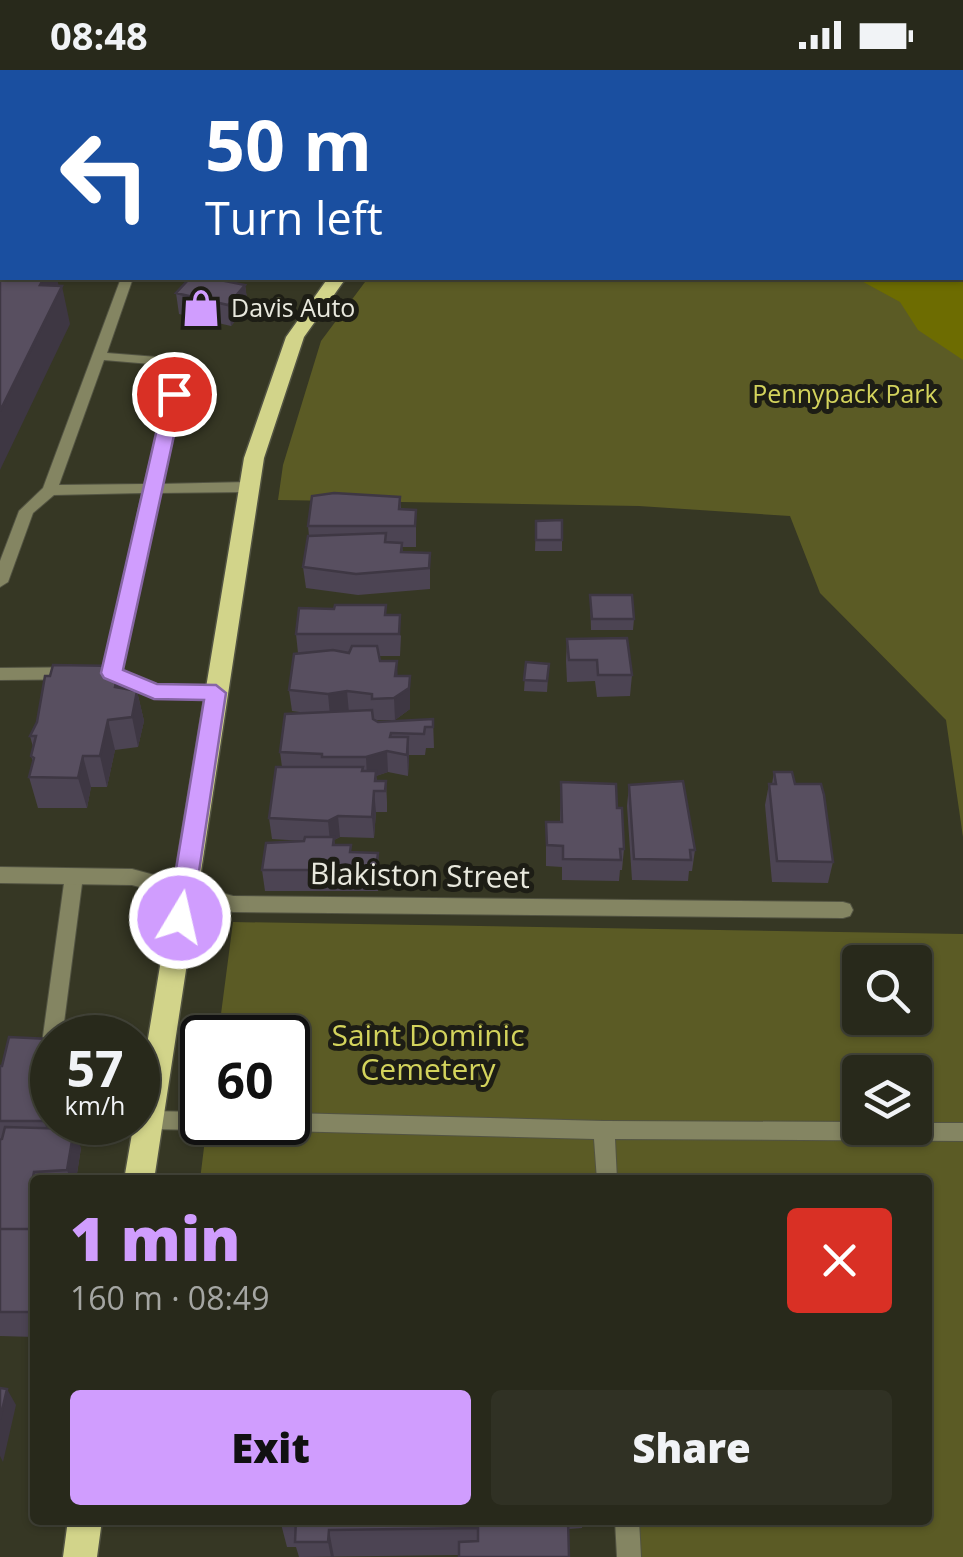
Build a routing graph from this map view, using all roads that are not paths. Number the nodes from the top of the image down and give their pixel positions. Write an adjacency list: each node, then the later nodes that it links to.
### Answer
1 (127, 280): 3 (lane)
2 (336, 280): 4 (main road)
3 (99, 356): 5 (lane); 6 (lane)
4 (248, 487): 5 (lane); 10 (main road)
5 (150, 489): 6 (lane); 8 (lane)
6 (50, 490): 7 (lane)
7 (0, 582)
8 (111, 673): 9 (lane); 10 (lane)
9 (0, 674)
10 (216, 693): 13 (main road)
11 (0, 875): 12 (street, Blakiston Street)
12 (74, 876): 13 (street, Blakiston Street); 15 (lane)
13 (185, 890): 14 (street, Blakiston Street); 16 (main road)
14 (844, 910)
15 (56, 1015)
16 (156, 1015)
17 (310, 1123): 18 (lane)
18 (604, 1130): 19 (lane); 22 (lane)
19 (963, 1132)
20 (144, 1145): 21 (main road)
21 (139, 1175)
22 (607, 1175)
23 (84, 1525): 25 (main road)
24 (627, 1525): 26 (lane)
25 (80, 1557)
26 (630, 1557)

